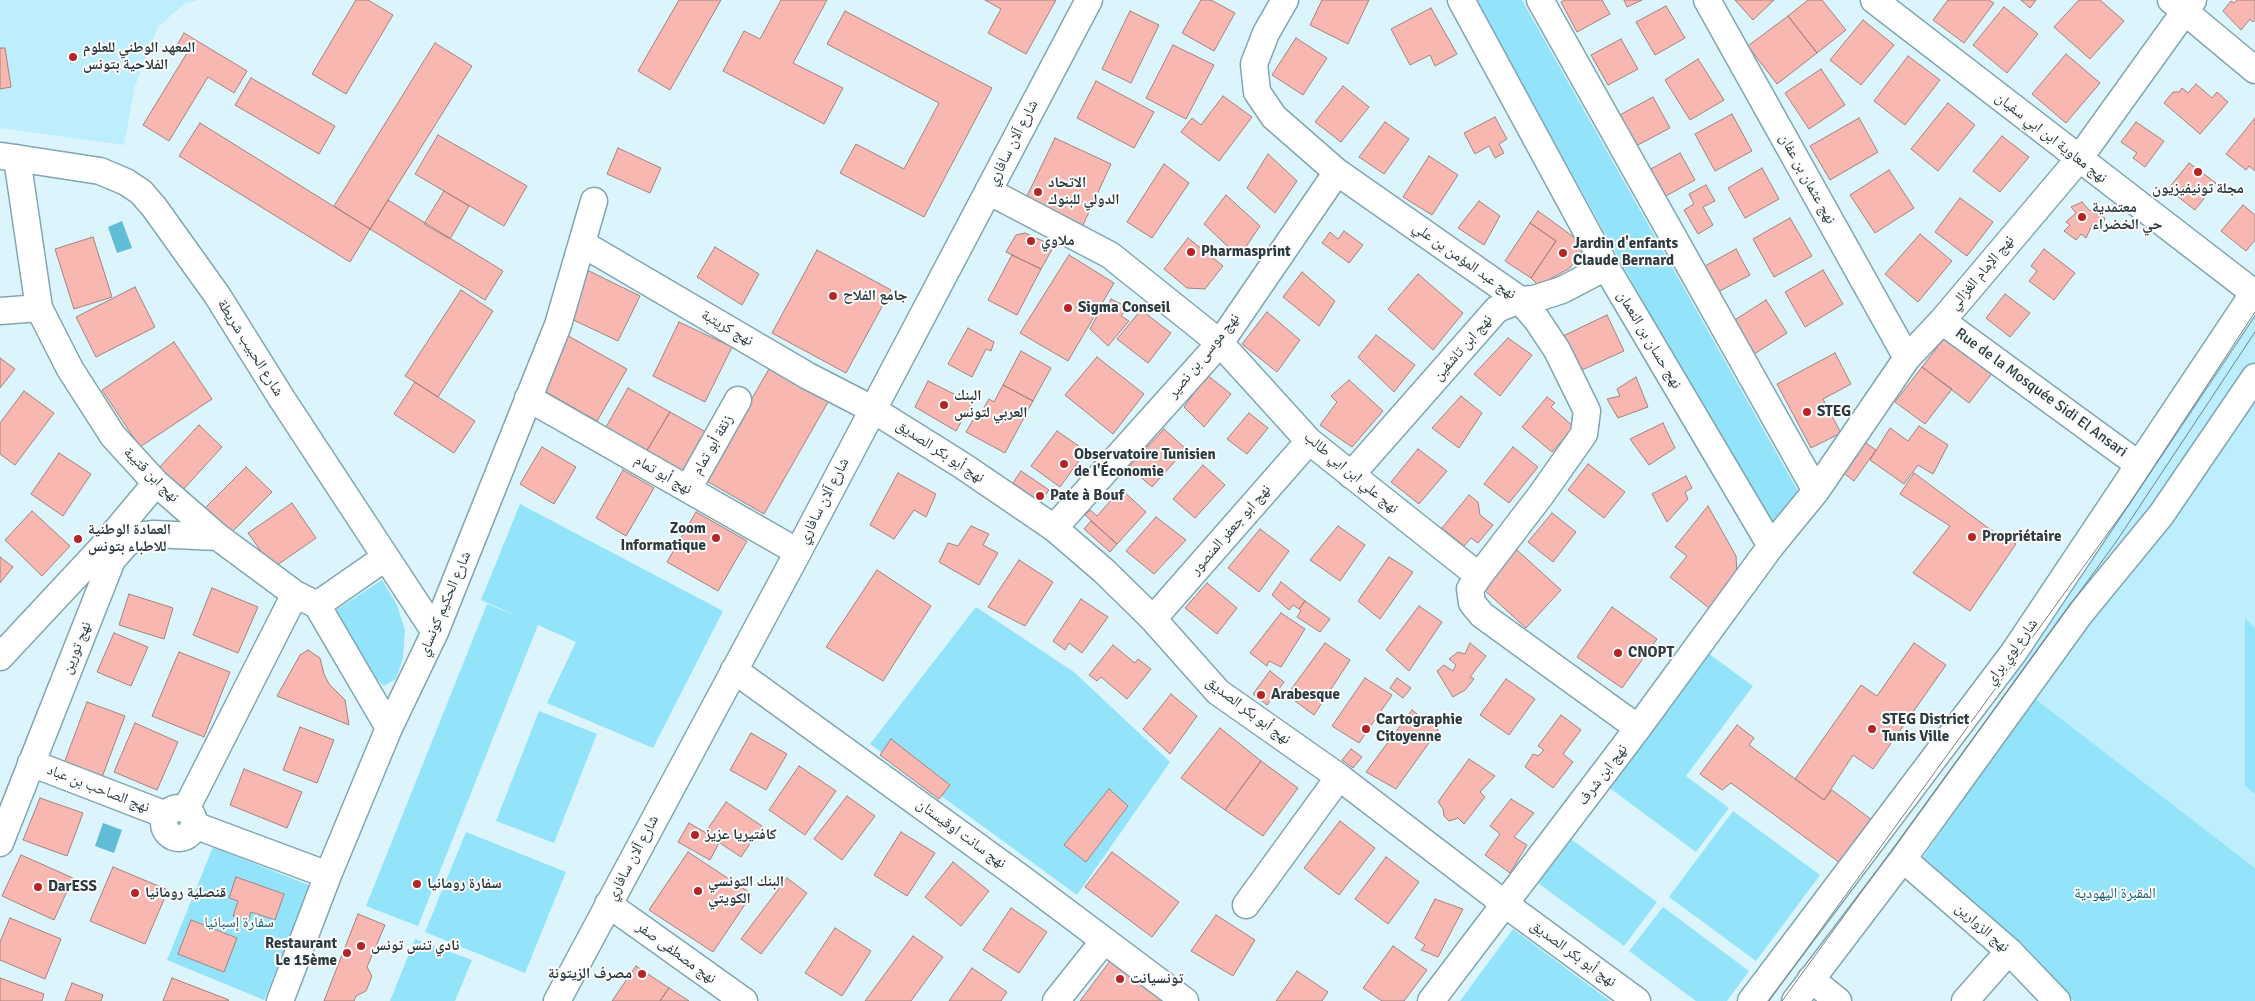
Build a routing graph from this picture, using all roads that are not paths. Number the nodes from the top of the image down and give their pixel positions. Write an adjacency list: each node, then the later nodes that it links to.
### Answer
1 (1089, 0): 12 (street, شارع آلان سافاري)
2 (1285, 0): 11 (street, نهج عبد المؤمن بن علي)
3 (1461, 0): 15 (street, نهج حسان بن النعمان)
4 (1540, 0): 32 (street)
5 (1707, 0): 22 (street, نهج عثمان بن عفان)
6 (1874, 0): 10 (street, نهج معاوية ابن ابي سفيان)
7 (2183, 4): 8 (street); 10 (street, نهج الإمام الغزالي)
8 (2255, 70)
9 (9, 157): 18 (street, نهج ابن قتيبة); 38 (street, شارع الحبيب شريطة)
10 (2078, 160): 16 (street, نهج معاوية ابن ابي سفيان); 20 (street, نهج الإمام الغزالي)
11 (1337, 172): 17 (street, نهج عبد المؤمن بن علي); 21 (street, نهج موسى بن نصير)
12 (988, 191): 21 (street, نهج علي ابن ابي طالب); 26 (street, شارع آلان سافاري)
13 (594, 201): 14 (street, شارع الحكيم كونساي)
14 (583, 244): 24 (street, شارع الحكيم كونساي); 26 (street, نهج كريتبة)
15 (1606, 268): 17 (street, نهج ابن تاشفين); 35 (street, نهج حسان بن النعمان)
16 (2254, 292): 28 (street, شارع لوي براي)
17 (1520, 300): 29 (street, نهج ابن تاشفين); 39 (street, نهج عبد المؤمن بن علي)
18 (39, 308): 19 (street); 30 (street, نهج ابن قتيبة)
19 (0, 311)
20 (1942, 321): 22 (street, نهج الإمام الغزالي); 28 (street, Rue de la Mosquée Sidi El Ansari)
21 (1220, 343): 27 (street, نهج علي ابن ابي طالب); 33 (street, نهج موسى بن نصير)
22 (1907, 358): 32 (street, نهج الإمام الغزالي)
23 (2255, 377): 51 (street)
24 (528, 398): 31 (street, نهج أبو تمام); 42 (street, شارع الحكيم كونساي)
25 (738, 400): 31 (street, زنقة أبو تمام)
26 (872, 409): 33 (street, نهج أبو بكر الصديق); 36 (street, شارع آلان سافاري)
27 (1309, 441): 29 (street, نهج علي ابن ابي طالب); 41 (street, نهج ابو جعفر المنصور)
28 (2140, 465): 66 (street, شارع لوي براي)
29 (1351, 475): 39 (street, نهج علي ابن ابي طالب)
30 (156, 483): 34 (street, نهج ابن قتيبة); 37 (street, نهج تورين)
31 (688, 489): 36 (street, نهج أبو تمام)
32 (1816, 492): 35 (street, نهج الإمام الغزالي)
33 (1054, 528): 41 (street, نهج أبو بكر الصديق)
34 (218, 537): 37 (street, نهج تورين); 40 (street, نهج ابن قتيبة)
35 (1771, 546): 46 (street, نهج ابن شرف)
36 (798, 552): 44 (street, شارع آلان سافاري)
37 (106, 555): 43 (street, نهج تورين); 47 (street, نهج تورين)
38 (386, 557): 40 (street); 42 (street, شارع الحبيب شريطة)
39 (1479, 576): 46 (street)
40 (306, 600): 45 (street, نهج ابن قتيبة); 49 (street)
41 (1153, 619): 48 (street, نهج أبو بكر الصديق)
42 (435, 632): 45 (street, شارع الحكيم كونساي)
43 (0, 657)
44 (734, 670): 53 (street, شارع آلان سافاري); 56 (street, نهج سانت اوقيستان)
45 (389, 728): 52 (street, شارع الحكيم كونساي)
46 (1638, 728): 54 (street, نهج ابن شرف)
47 (31, 763): 49 (street, نهج الصاحب بن عباد); 50 (street, نهج تورين)
48 (1340, 778): 54 (street, نهج أبو بكر الصديق); 55 (street)
49 (182, 817): 52 (street, نهج الصاحب بن عباد)
50 (0, 843)
51 (1903, 859): 57 (street, نهج الزوارين); 58 (street)
52 (328, 875): 59 (street, شارع الحكيم كونساي)
53 (608, 904): 60 (street, شارع آلان سافاري); 61 (street, نهج مصطفى صفر)
54 (1505, 904): 64 (street, نهج ابن شرف); 65 (street, نهج أبو بكر الصديق)
55 (1246, 905)
56 (1103, 942): 62 (street); 63 (street, نهج سانت اوقيستان)
57 (2009, 951): 69 (street); 70 (street, نهج الزوارين)
58 (1811, 979): 67 (street); 68 (street)
59 (280, 1001)
60 (557, 1001)
61 (744, 1001)
62 (1056, 1001)
63 (1185, 1001)
64 (1431, 1001)
65 (1637, 1001)
66 (1751, 1001)
67 (1795, 1001)
68 (1838, 1001)
69 (1965, 1001)
70 (2057, 1001)

